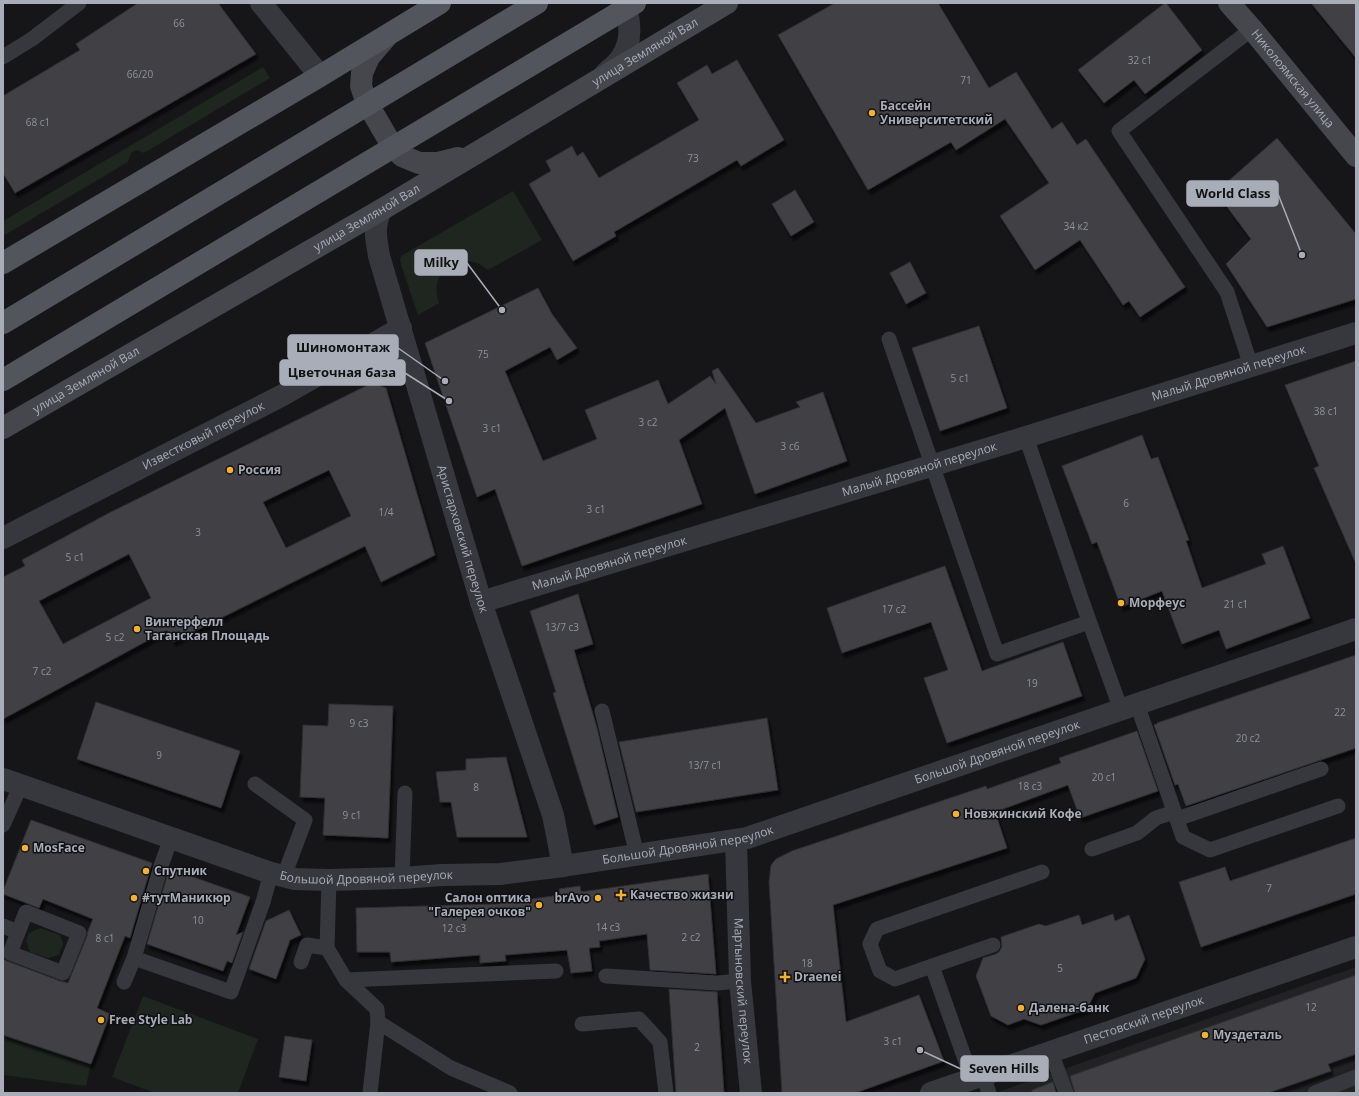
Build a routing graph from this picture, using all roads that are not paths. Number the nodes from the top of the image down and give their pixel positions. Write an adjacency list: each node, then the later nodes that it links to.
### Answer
1 (79, 3): 11 (lane)
2 (261, 3): 12 (street)
3 (440, 3): 10 (main road)
4 (537, 3): 18 (main road)
5 (626, 3): 13 (street)
6 (634, 3): 23 (main road)
7 (727, 3): 13 (main road, улица Земляной Вал)
8 (1229, 3): 9 (main road, Николоямская улица)
9 (1252, 29): 15 (main road, Николоямская улица); 22 (lane)
10 (388, 35): 12 (main road); 14 (main road)
11 (3, 57)
12 (320, 76): 17 (main road)
13 (600, 79): 14 (main road, улица Земляной Вал)
14 (471, 156): 16 (main road, улица Земляной Вал)
15 (1356, 156)
16 (381, 210): 19 (street, Аристарховский переулок); 24 (main road, улица Земляной Вал)
17 (3, 263)
18 (12, 318)
19 (401, 328): 27 (street, Известковый переулок); 28 (street, Аристарховский переулок)
20 (1356, 333): 22 (street, Малый Дровяной переулок)
21 (889, 339): 26 (lane)
22 (1251, 366): 25 (street, Малый Дровяной переулок)
23 (3, 380)
24 (3, 428)
25 (1026, 437): 26 (street, Малый Дровяной переулок); 29 (lane)
26 (932, 466): 28 (street, Малый Дровяной переулок); 29 (lane)
27 (3, 538)
28 (481, 602): 44 (street, Аристарховский переулок)
29 (1089, 622): 31 (lane)
30 (1356, 629): 31 (street, Большой Дровяной переулок)
31 (1129, 707): 38 (lane); 41 (street, Большой Дровяной переулок)
32 (602, 711): 43 (lane)
33 (1321, 770): 38 (lane)
34 (12, 782): 39 (lane); 40 (street, Большой Дровяной переулок)
35 (255, 784): 46 (lane)
36 (405, 793): 47 (lane)
37 (1338, 806): 38 (lane)
38 (1175, 815): 42 (lane)
39 (3, 825)
40 (171, 838): 46 (street, Большой Дровяной переулок); 54 (lane)
41 (736, 840): 43 (street, Большой Дровяной переулок); 60 (street, Мартыновский переулок)
42 (1092, 849)
43 (637, 855): 44 (street, Большой Дровяной переулок)
44 (563, 866): 47 (street, Большой Дровяной переулок)
45 (1042, 872): 56 (lane)
46 (277, 875): 48 (street, Большой Дровяной переулок); 54 (lane)
47 (402, 878): 48 (street, Большой Дровяной переулок)
48 (329, 880): 53 (lane)
49 (3, 926): 50 (lane)
50 (18, 932): 50 (lane)
51 (992, 945): 56 (lane)
52 (1356, 947): 64 (street, Пестовский переулок)
53 (327, 948): 55 (lane); 59 (lane)
54 (134, 958): 61 (lane)
55 (300, 962)
56 (932, 966): 66 (lane)
57 (556, 971): 59 (lane)
58 (606, 976): 60 (lane)
59 (346, 980): 62 (lane)
60 (740, 981): 70 (street, Мартыновский переулок)
61 (124, 982)
62 (378, 1022): 67 (lane); 68 (lane)
63 (582, 1024): 69 (lane)
64 (1051, 1052): 66 (street, Пестовский переулок); 72 (lane)
65 (1356, 1077): 73 (lane)
66 (981, 1082): 71 (street, Пестовский переулок)
67 (370, 1093)
68 (510, 1093)
69 (666, 1093)
70 (751, 1093)
71 (931, 1093)
72 (1066, 1093)
73 (1314, 1093)

